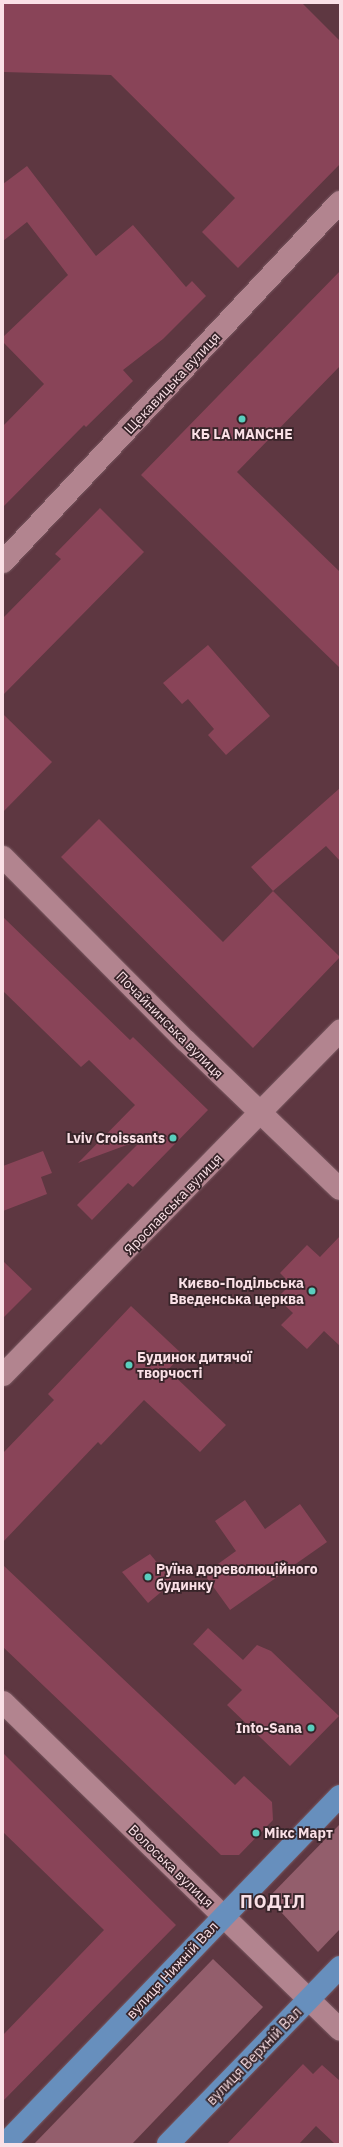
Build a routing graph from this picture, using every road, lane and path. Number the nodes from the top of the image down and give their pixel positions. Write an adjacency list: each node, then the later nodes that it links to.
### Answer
1 (340, 202): 2 (street, Щекавицька вулиця)
2 (3, 562)
3 (3, 858): 5 (street, Почайнинська вулиця)
4 (340, 1031): 5 (street, Ярославська вулиця)
5 (260, 1114): 6 (street, Почайнинська вулиця); 7 (street, Ярославська вулиця)
6 (340, 1188)
7 (3, 1375)
8 (3, 1702): 10 (street, Волоська вулиця)
9 (340, 1796): 10 (main road, вулиця Нижній Вал)
10 (223, 1917): 12 (street, Волоська вулиця); 14 (main road, вулиця Нижній Вал)
11 (340, 1967): 12 (main road, вулиця Верхній Вал)
12 (308, 2000): 13 (street, Волоська вулиця); 15 (main road, вулиця Верхній Вал)
13 (340, 2030)
14 (5, 2144)
15 (168, 2144)

